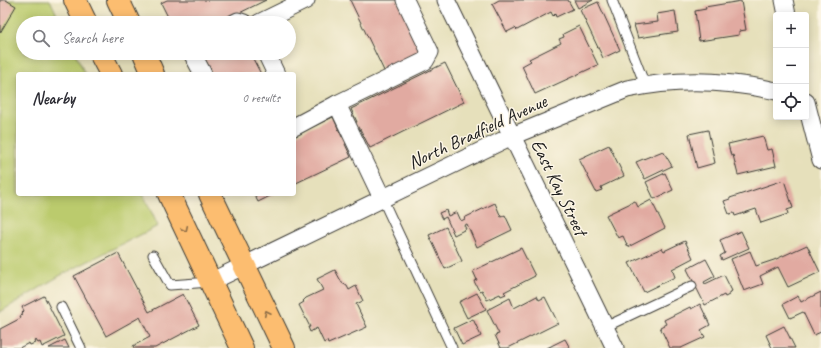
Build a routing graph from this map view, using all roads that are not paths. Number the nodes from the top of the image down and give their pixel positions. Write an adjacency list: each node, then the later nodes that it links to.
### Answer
1 (74, 0): 9 (main road)
2 (118, 0): 10 (main road)
3 (306, 0): 11 (street)
4 (406, 0): 24 (street)
5 (446, 0): 27 (street, East Kay Street)
6 (612, 0): 20 (lane)
7 (784, 0): 8 (street)
8 (786, 12)
9 (82, 16)
10 (126, 16)
11 (273, 16)
12 (103, 60): 16 (main road)
13 (147, 60): 17 (main road)
14 (196, 60): 18 (street)
15 (269, 60): 19 (street)
16 (109, 72)
17 (152, 72)
18 (202, 72)
19 (275, 72)
20 (644, 85): 21 (street, North Bradfield Avenue); 27 (street, North Bradfield Avenue)
21 (773, 91)
22 (809, 99): 23 (street)
23 (821, 103)
24 (337, 104): 26 (street); 31 (street)
25 (809, 114): 28 (street)
26 (296, 120)
27 (512, 136): 31 (street, North Bradfield Avenue); 37 (street, East Kay Street)
28 (821, 160)
29 (170, 196): 34 (main road, one-way to 34)
30 (211, 196): 33 (main road)
31 (382, 198): 33 (street, North Bradfield Avenue); 41 (lane)
32 (154, 255): 34 (lane)
33 (244, 265): 34 (street, North Bradfield Avenue); 40 (main road, one-way to 33)
34 (210, 282): 39 (main road)
35 (692, 286): 37 (lane)
36 (61, 307): 38 (lane)
37 (605, 327): 42 (street, East Kay Street)
38 (81, 348)
39 (242, 348)
40 (284, 348)
41 (452, 348)
42 (615, 348)

